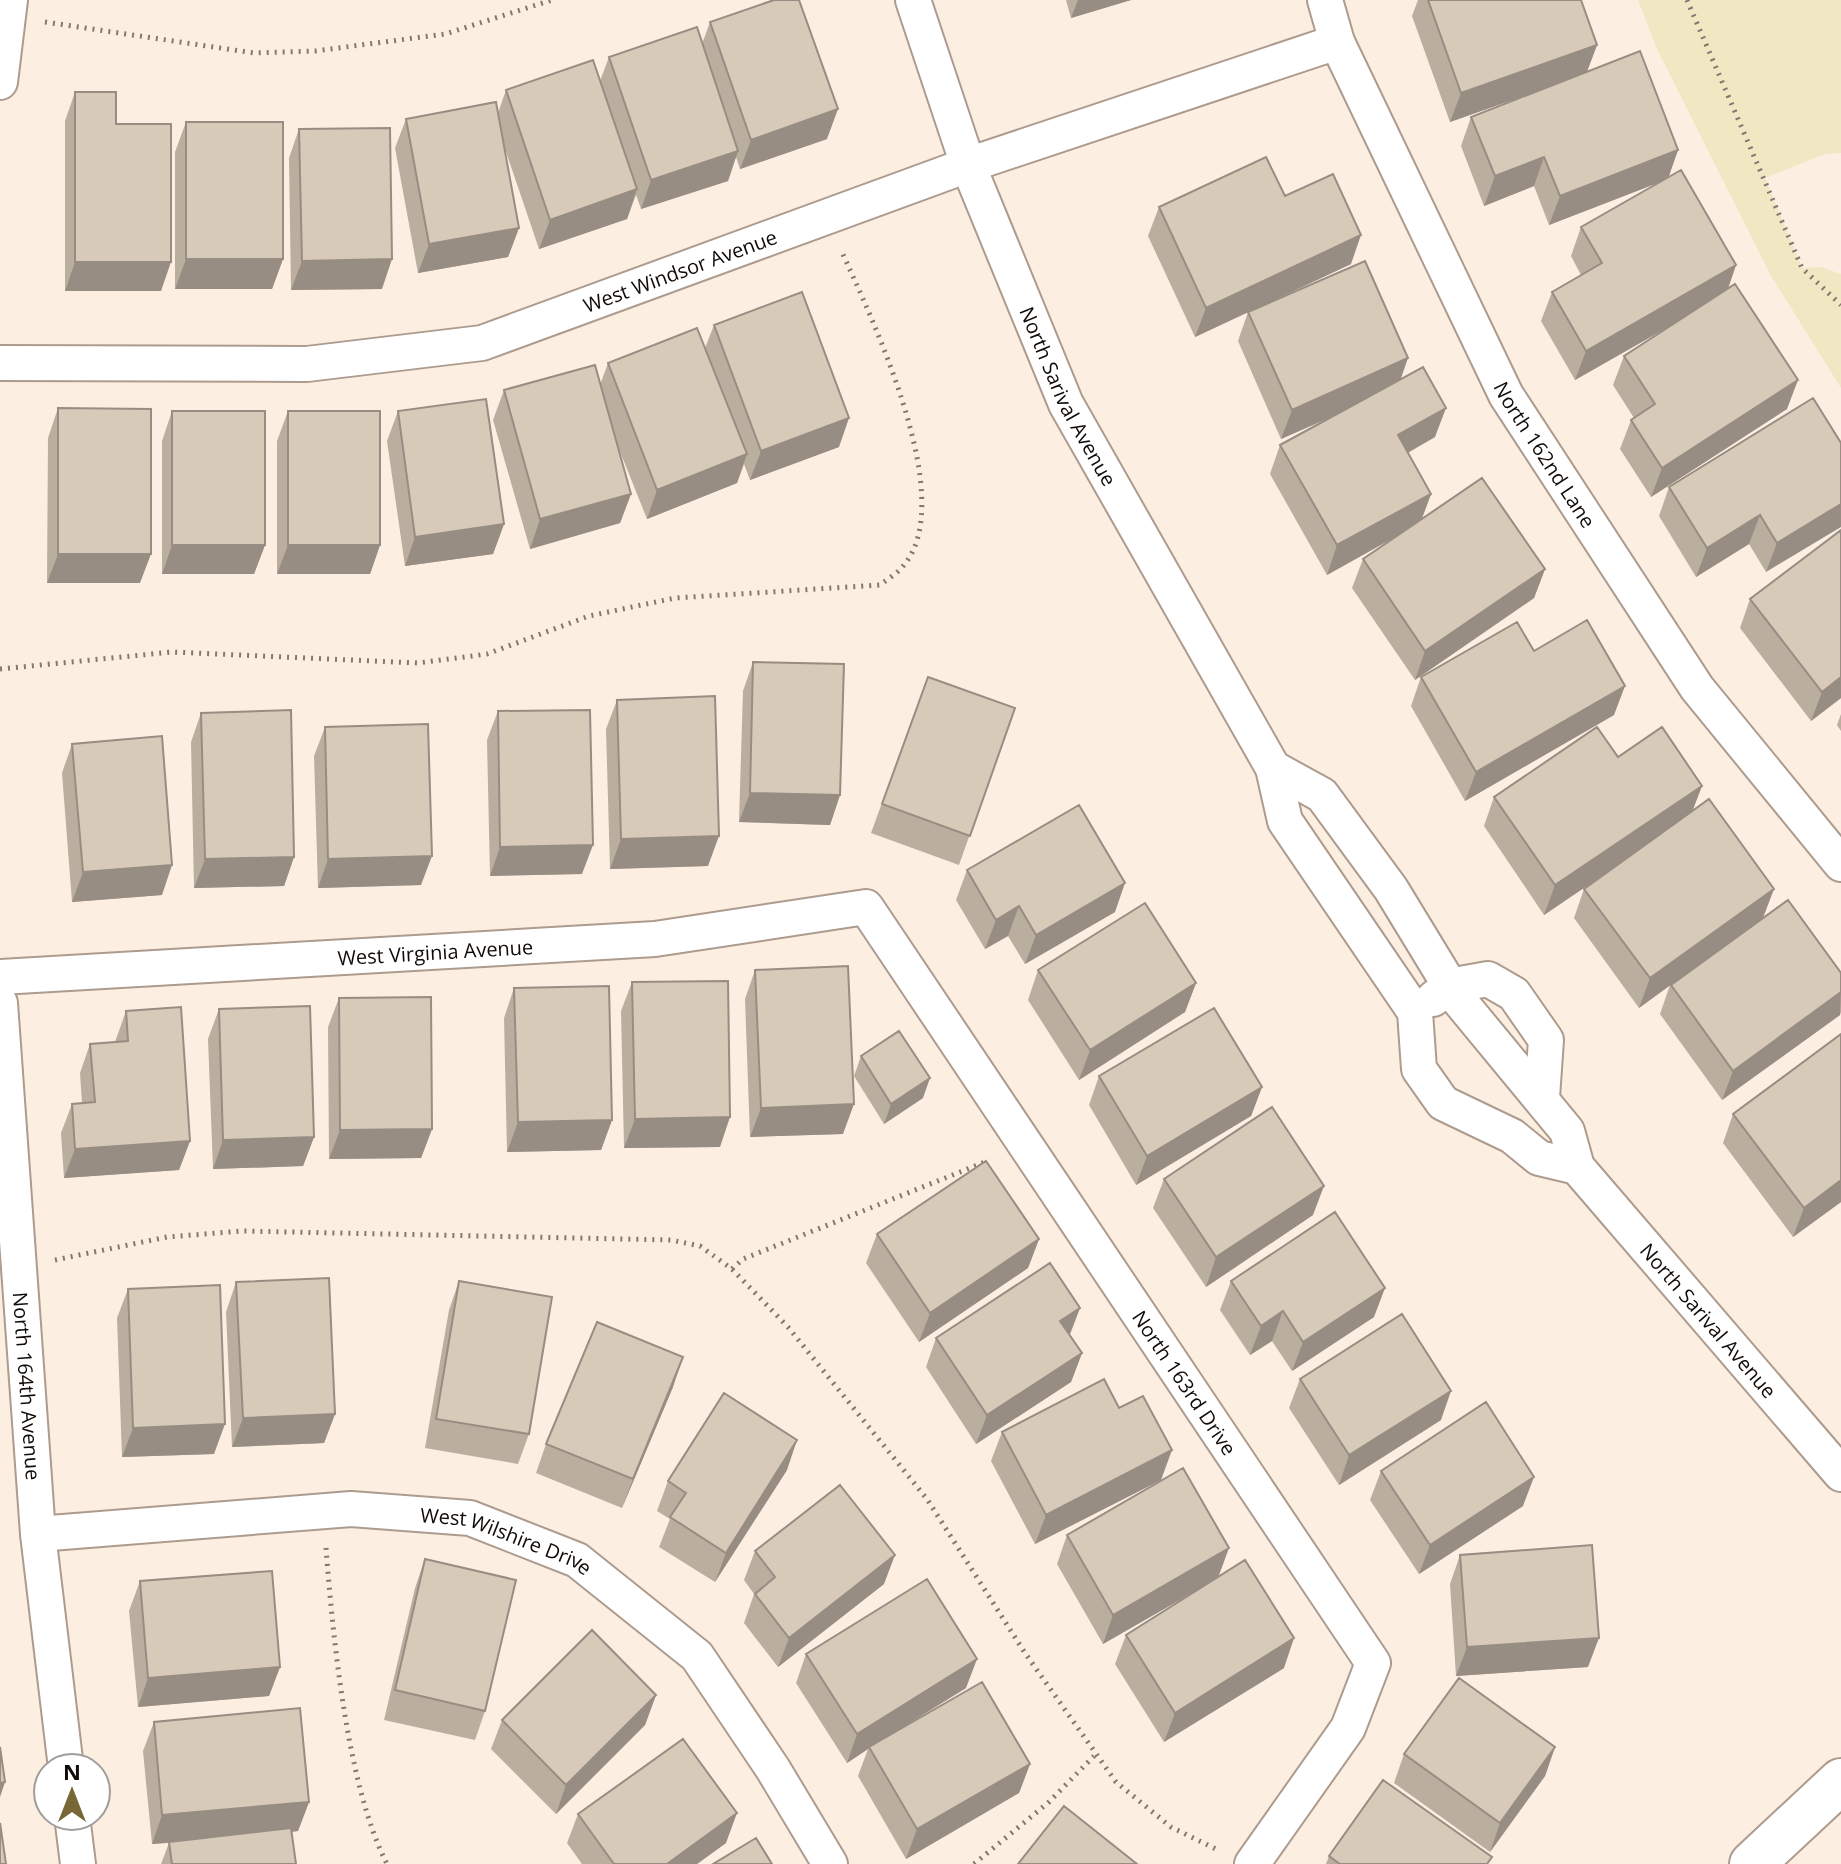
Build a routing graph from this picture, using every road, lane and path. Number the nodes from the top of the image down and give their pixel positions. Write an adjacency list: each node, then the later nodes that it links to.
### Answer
1 (552, 0): 5 (path)
2 (913, 0): 8 (street, North Sarival Avenue)
3 (1325, 0): 6 (street, North 162nd Lane)
4 (1687, 0): 10 (path)
5 (8, 8): 7 (street)
6 (1337, 42): 8 (street, West Windsor Avenue); 14 (street, North 162nd Lane)
7 (0, 82)
8 (968, 165): 9 (street, West Windsor Avenue); 13 (street, North Sarival Avenue)
9 (826, 217): 11 (street, West Windsor Avenue); 12 (path)
10 (1841, 305)
11 (0, 363)
12 (0, 669)
13 (1273, 768): 15 (street, North Sarival Avenue); 17 (street, North Sarival Avenue)
14 (1841, 864)
15 (1391, 889): 17 (street); 19 (street, North Sarival Avenue)
16 (866, 907): 18 (street, West Virginia Avenue); 23 (street, North 163rd Drive)
17 (1352, 917): 21 (street, North Sarival Avenue)
18 (0, 977)
19 (1449, 986): 21 (street); 22 (street, North Sarival Avenue); 22 (street)
20 (0, 1003): 25 (street, North 164th Avenue)
21 (1415, 1012): 24 (street, North Sarival Avenue)
22 (1542, 1097): 24 (street, North Sarival Avenue)
23 (1022, 1139): 26 (path); 34 (street, North 163rd Drive)
24 (1577, 1167): 27 (street, North Sarival Avenue)
25 (19, 1263): 26 (path); 29 (street, North 164th Avenue)
26 (732, 1269): 31 (path)
27 (1841, 1474)
28 (322, 1511): 29 (street, West Wilshire Drive); 36 (path); 37 (street, West Wilshire Drive)
29 (38, 1534): 30 (street, North 164th Avenue)
30 (64, 1752)
31 (1094, 1756): 34 (path); 38 (path)
32 (1841, 1781): 39 (main road)
33 (74, 1832): 35 (street)
34 (1239, 1859)
35 (78, 1864)
36 (387, 1864)
37 (830, 1864)
38 (974, 1864)
39 (1752, 1864)

